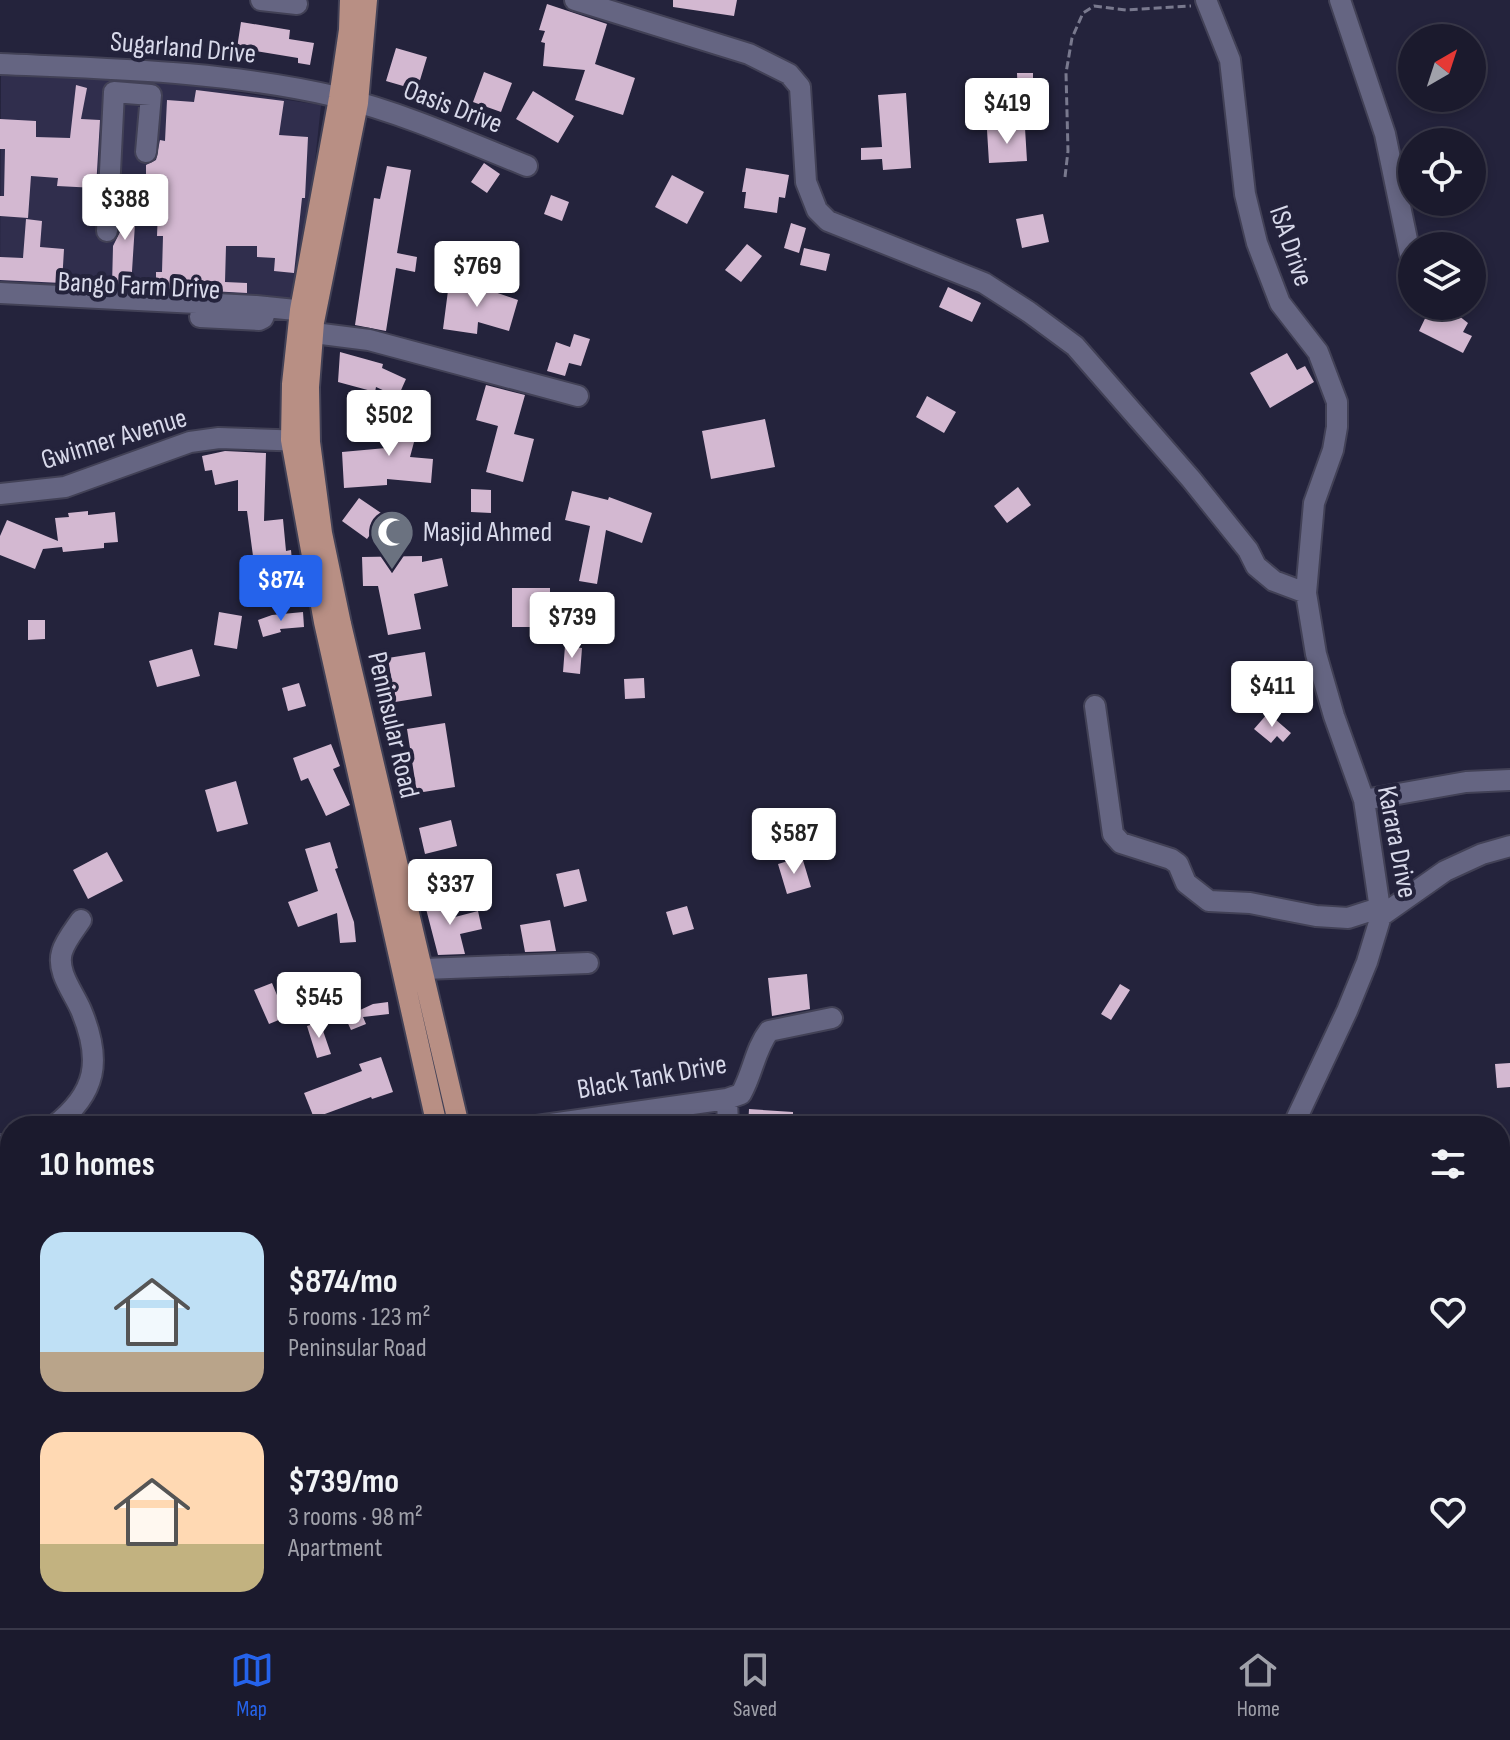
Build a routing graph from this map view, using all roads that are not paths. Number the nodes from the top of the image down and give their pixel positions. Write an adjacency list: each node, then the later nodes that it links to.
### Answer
1 (261, 0): 7 (street)
2 (350, 0): 11 (main road, Peninsular Road)
3 (367, 0): 11 (main road, Peninsular Road)
4 (575, 0): 23 (street)
5 (1340, 0): 15 (street)
6 (1207, 3): 23 (street, ISA Drive)
7 (297, 4)
8 (0, 64): 9 (street, Sugarland Drive)
9 (144, 70): 10 (street); 11 (street, Sugarland Drive)
10 (143, 94): 12 (street); 14 (street)
11 (349, 100): 13 (street, Oasis Drive); 19 (main road, Peninsular Road)
12 (146, 152)
13 (527, 166)
14 (107, 231)
15 (1405, 232)
16 (0, 293): 18 (street)
17 (0, 307): 18 (street, Bango Farm Drive)
18 (267, 307): 19 (street)
19 (310, 318): 20 (street); 21 (main road, Peninsular Road)
20 (578, 396)
21 (301, 441): 22 (street, Gwinner Avenue); 31 (main road, Peninsular Road); 35 (main road, Peninsular Road)
22 (0, 494)
23 (1306, 593): 26 (street, Karara Drive)
24 (1095, 706): 28 (street)
25 (1510, 780): 26 (street)
26 (1364, 800): 28 (street, Karara Drive)
27 (1510, 846): 28 (street, Karara Drive)
28 (1380, 912): 39 (street)
29 (81, 920): 34 (street)
30 (588, 963): 31 (street)
31 (424, 969): 36 (main road, Peninsular Road)
32 (832, 1018): 33 (street, Black Tank Drive)
33 (727, 1099): 37 (street, Black Tank Drive); 38 (street)
34 (67, 1116)
35 (435, 1116)
36 (457, 1116)
37 (607, 1116)
38 (728, 1116)
39 (1298, 1116)

